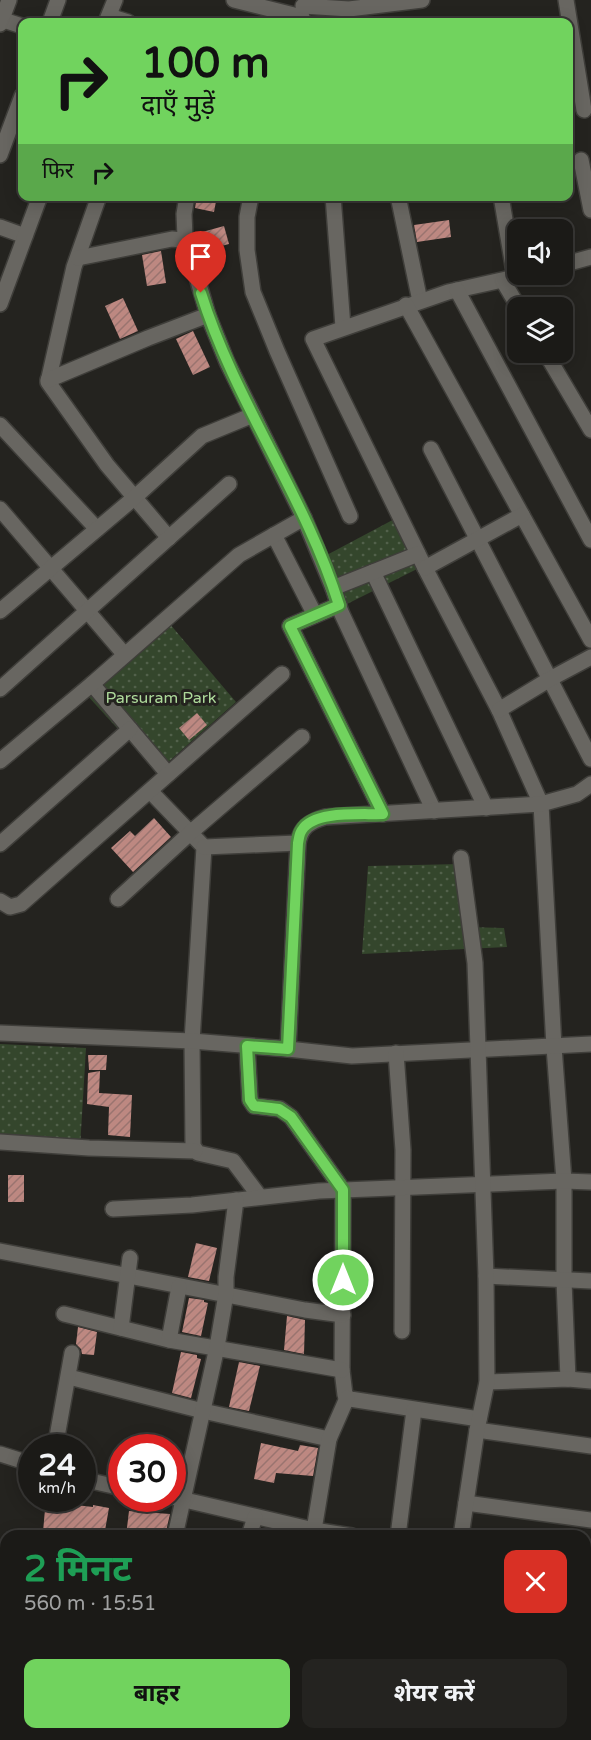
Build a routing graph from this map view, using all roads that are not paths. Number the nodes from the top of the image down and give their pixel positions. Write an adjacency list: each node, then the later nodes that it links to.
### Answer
1 (9, 0): 12 (street)
2 (58, 0): 9 (street)
3 (115, 0): 10 (street)
4 (234, 0): 8 (street)
5 (422, 0): 7 (street)
6 (566, 0): 11 (street)
7 (393, 2): 8 (street)
8 (303, 11)
9 (51, 18)
10 (108, 18)
11 (570, 18)
12 (1, 21): 13 (street)
13 (18, 25)
14 (573, 30): 15 (street)
15 (579, 56): 17 (street)
16 (18, 107): 19 (street)
17 (588, 109): 18 (street)
18 (573, 112)
19 (0, 155)
20 (580, 161): 28 (street)
21 (38, 201): 31 (street)
22 (97, 201): 34 (street)
23 (186, 201): 32 (street)
24 (250, 201): 52 (street)
25 (334, 201): 41 (street)
26 (399, 201): 38 (street)
27 (502, 201): 30 (street)
28 (591, 210)
29 (0, 227): 31 (street)
30 (507, 229)
31 (25, 236): 39 (street)
32 (188, 250): 34 (street); 40 (street)
33 (591, 257): 35 (street)
34 (78, 258): 43 (street)
35 (573, 262)
36 (507, 280): 37 (street)
37 (457, 291): 38 (street); 57 (street)
38 (413, 303): 41 (street); 51 (street)
39 (0, 304)
40 (208, 315): 43 (street); 44 (street)
41 (343, 327): 59 (street)
42 (552, 363): 46 (street)
43 (48, 380): 49 (street)
44 (253, 415): 49 (street); 53 (street)
45 (0, 425): 54 (street)
46 (591, 429)
47 (431, 449): 58 (street)
48 (229, 484): 56 (street)
49 (134, 498): 54 (street); 56 (street)
50 (0, 509): 60 (street)
51 (522, 515): 58 (street); 68 (street)
52 (350, 516)
53 (304, 518): 55 (street); 63 (street)
54 (97, 529): 60 (street)
55 (274, 535): 67 (street); 69 (street)
56 (169, 538): 66 (street)
57 (591, 540)
58 (477, 541): 61 (street); 72 (street)
59 (418, 554): 61 (street); 62 (street)
60 (50, 568): 65 (street); 66 (street)
61 (425, 568): 75 (street)
62 (373, 572): 63 (street); 84 (street)
63 (333, 588): 64 (street)
64 (339, 605): 67 (street); 85 (street)
65 (0, 611)
66 (87, 611): 69 (street); 74 (street)
67 (315, 615): 86 (street)
68 (591, 640)
69 (124, 654): 73 (street)
70 (591, 657): 72 (street)
71 (282, 674): 80 (street)
72 (550, 679): 75 (street); 78 (street)
73 (92, 684): 76 (street); 79 (street)
74 (0, 689)
75 (499, 710): 83 (street)
76 (130, 729): 80 (street); 89 (street)
77 (302, 737): 87 (street)
78 (591, 759)
79 (0, 761)
80 (168, 774): 82 (street)
81 (591, 784): 83 (street)
82 (150, 791): 87 (street); 93 (street)
83 (541, 804): 84 (street); 98 (street)
84 (486, 808): 85 (street)
85 (434, 811): 86 (street)
86 (383, 814): 88 (street)
87 (190, 833): 90 (street); 92 (street)
88 (298, 843): 90 (street); 99 (street)
89 (0, 844)
90 (204, 847): 95 (street)
91 (461, 858): 100 (street)
92 (118, 899)
93 (0, 901)
94 (0, 1033): 95 (street)
95 (192, 1041): 97 (street); 103 (street)
96 (591, 1044): 98 (street)
97 (247, 1046): 99 (street); 108 (street)
98 (554, 1047): 100 (street); 104 (street)
99 (288, 1049): 101 (street)
100 (478, 1049): 101 (street); 106 (street)
101 (396, 1053): 107 (street)
102 (0, 1142): 103 (street)
103 (195, 1151): 109 (street)
104 (564, 1181): 105 (street); 106 (street); 116 (street)
105 (591, 1182)
106 (483, 1185): 107 (street); 115 (street)
107 (402, 1188): 108 (street); 123 (street)
108 (343, 1190): 109 (street); 121 (street)
109 (260, 1197): 110 (street)
110 (236, 1200): 111 (street); 119 (street)
111 (113, 1209)
112 (0, 1251): 114 (street)
113 (130, 1258): 114 (street)
114 (128, 1275): 118 (street); 122 (street)
115 (486, 1276): 116 (street); 131 (street)
116 (564, 1281): 117 (street); 129 (street)
117 (591, 1281)
118 (178, 1287): 119 (street); 124 (street)
119 (226, 1294): 121 (street); 125 (street)
120 (64, 1314): 122 (street)
121 (343, 1315): 127 (street)
122 (121, 1328): 124 (street)
123 (402, 1331)
124 (169, 1340): 125 (street)
125 (217, 1347): 127 (street); 134 (street)
126 (72, 1353): 128 (street)
127 (342, 1370): 132 (street)
128 (69, 1377): 134 (street); 136 (street)
129 (568, 1379): 130 (street); 131 (street)
130 (591, 1381)
131 (487, 1382): 135 (street)
132 (347, 1398): 133 (street); 137 (street)
133 (414, 1410): 135 (street); 151 (street)
134 (203, 1411): 137 (street); 141 (street)
135 (478, 1425): 138 (street); 143 (street)
136 (58, 1434)
137 (329, 1439): 150 (street)
138 (591, 1446)
139 (0, 1454): 140 (street)
140 (18, 1460)
141 (186, 1470)
142 (186, 1500): 145 (street)
143 (466, 1503): 146 (street); 152 (street)
144 (177, 1512): 147 (street)
145 (255, 1517): 148 (street); 149 (street)
146 (591, 1520)
147 (175, 1530)
148 (251, 1530)
149 (302, 1530)
150 (314, 1530)
151 (399, 1530)
152 (462, 1530)

